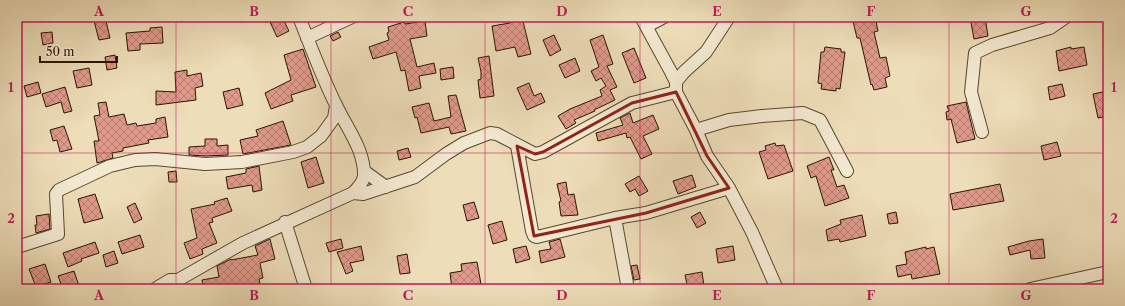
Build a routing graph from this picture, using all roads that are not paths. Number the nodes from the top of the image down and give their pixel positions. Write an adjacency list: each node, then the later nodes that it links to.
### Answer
1 (299, 17): 7 (street)
2 (352, 17): 7 (street)
3 (664, 17): 6 (street)
4 (729, 17): 8 (street)
5 (1066, 17): 11 (street)
6 (644, 22): 8 (street)
7 (308, 38): 9 (street)
8 (676, 87): 10 (street); 12 (street)
9 (336, 106): 13 (street); 20 (street)
10 (696, 130): 14 (street); 16 (street)
11 (982, 132)
12 (517, 146): 15 (street); 18 (street)
13 (364, 171): 15 (street); 17 (street)
14 (847, 171)
15 (386, 187): 17 (street)
16 (729, 188): 18 (street); 26 (street)
17 (353, 193): 19 (street)
18 (615, 218): 25 (street)
19 (285, 222): 22 (street); 24 (street)
20 (17, 247)
21 (1108, 272): 27 (street)
22 (172, 284): 23 (street)
23 (155, 289)
24 (306, 289)
25 (628, 289)
26 (777, 289)
27 (1030, 289)

